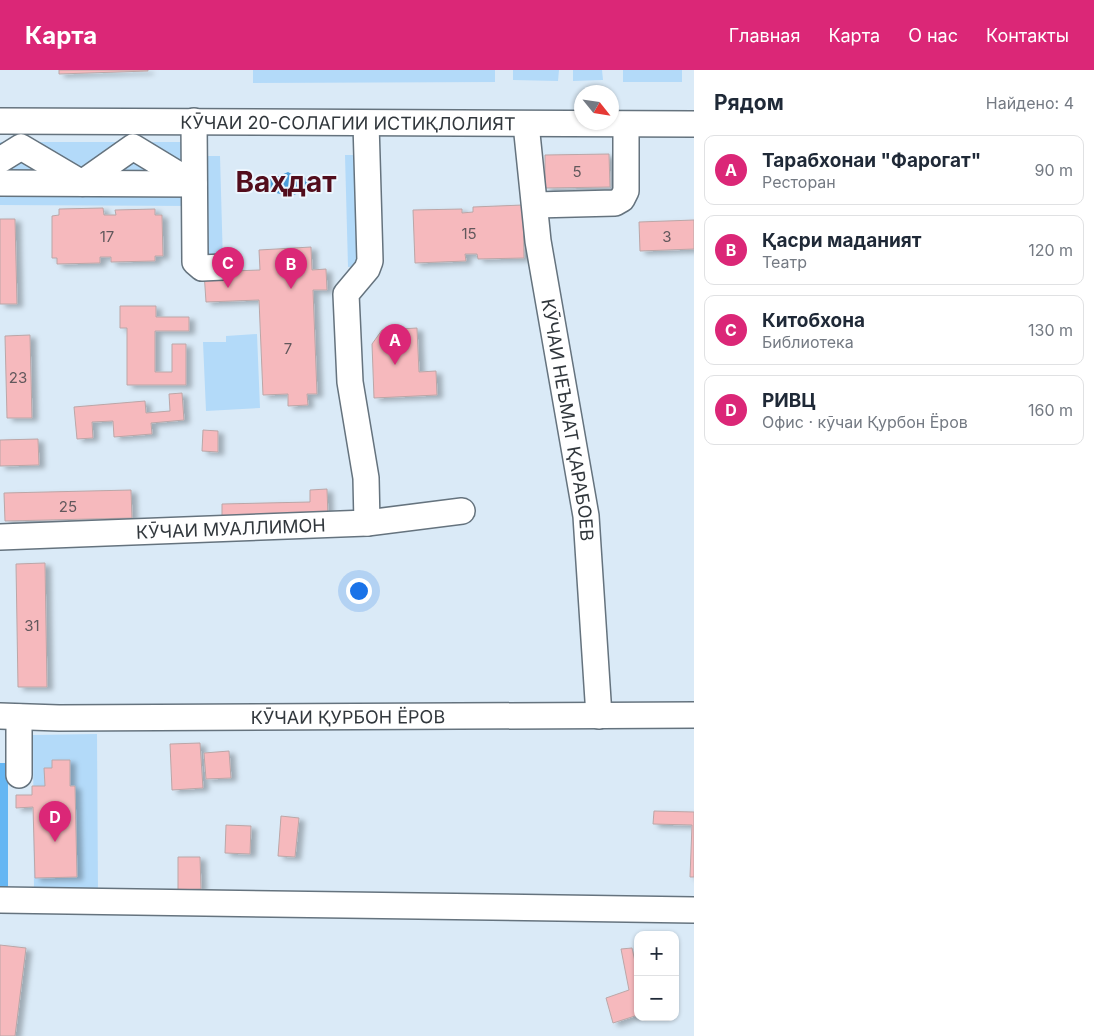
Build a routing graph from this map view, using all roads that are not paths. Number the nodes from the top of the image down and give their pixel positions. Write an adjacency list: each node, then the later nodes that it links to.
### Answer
1 (0, 121): 2 (street, КӮЧАИ 20-СОЛАГИИ ИСТИҚЛОЛИЯТ)
2 (194, 121): 3 (street, КӮЧАИ 20-СОЛАГИИ ИСТИҚЛОЛИЯТ); 10 (street)
3 (366, 123): 4 (street, КӮЧАИ 20-СОЛАГИИ ИСТИҚЛОЛИЯТ); 14 (street)
4 (526, 124): 6 (street, КӮЧАИ 20-СОЛАГИИ ИСТИҚЛОЛИЯТ); 11 (street, КӮЧАИ НЕЪМАТ ҚАРАБОЕВ)
5 (694, 124): 6 (street, КӮЧАИ 20-СОЛАГИИ ИСТИҚЛОЛИЯТ)
6 (626, 125): 11 (street)
7 (0, 160): 9 (street)
8 (0, 183): 9 (street)
9 (82, 183): 10 (street); 10 (street)
10 (194, 184): 12 (street)
11 (535, 204): 18 (street, КӮЧАИ НЕЪМАТ ҚАРАБОЕВ)
12 (223, 267)
13 (462, 511): 14 (street, КӮЧАИ МУАЛЛИМОН)
14 (367, 524): 15 (street, КӮЧАИ МУАЛЛИМОН)
15 (0, 537)
16 (694, 715): 18 (street, КӮЧАИ ҚУРБОН ЁРОВ)
17 (10, 716): 18 (street, КӮЧАИ ҚУРБОН ЁРОВ); 19 (street)
18 (599, 716)
19 (19, 775)
20 (0, 900): 21 (street)
21 (694, 910)

